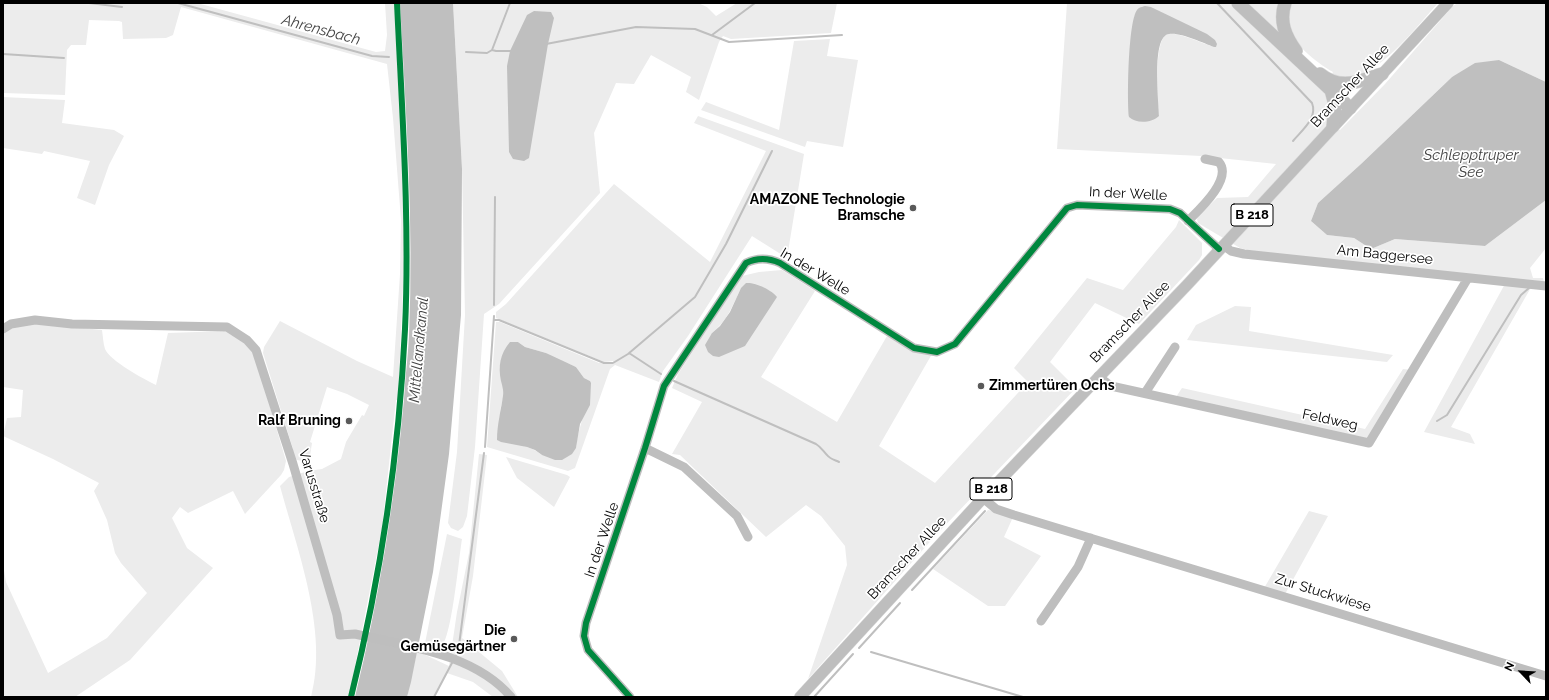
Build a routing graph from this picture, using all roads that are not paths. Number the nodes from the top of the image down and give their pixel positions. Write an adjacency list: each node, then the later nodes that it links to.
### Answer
1 (1238, 3): 5 (highway)
2 (1285, 3): 5 (highway)
3 (1448, 3): 4 (main road, Bramscher Allee / B 218)
4 (1382, 74): 5 (highway); 6 (main road, Bramscher Allee / B 218)
5 (1329, 85): 6 (highway); 7 (highway)
6 (1353, 105): 7 (main road, Bramscher Allee / B 218)
7 (1333, 126): 10 (main road, Bramscher Allee / B 218)
8 (1205, 159): 9 (street)
9 (1188, 221): 10 (street, In der Welle); 17 (street, In der Welle)
10 (1221, 247): 11 (street, Am Baggersee); 15 (main road, Bramscher Allee / B 218)
11 (1468, 278): 12 (street, Am Baggersee); 16 (street, Feldweg)
12 (1546, 286)
13 (3, 328): 23 (street, Varusstraße)
14 (1175, 347): 16 (street)
15 (1098, 376): 16 (street, Feldweg); 18 (main road, Bramscher Allee / B 218)
16 (1145, 393)
17 (645, 448): 19 (street); 24 (street, In der Welle)
18 (983, 498): 20 (street, Zur Stuckwiese); 25 (main road, Bramscher Allee / B 218)
19 (748, 537)
20 (1091, 538): 21 (street); 22 (street, Zur Stuckwiese)
21 (1041, 621)
22 (1546, 676)
23 (511, 697)
24 (630, 697)
25 (800, 697)

